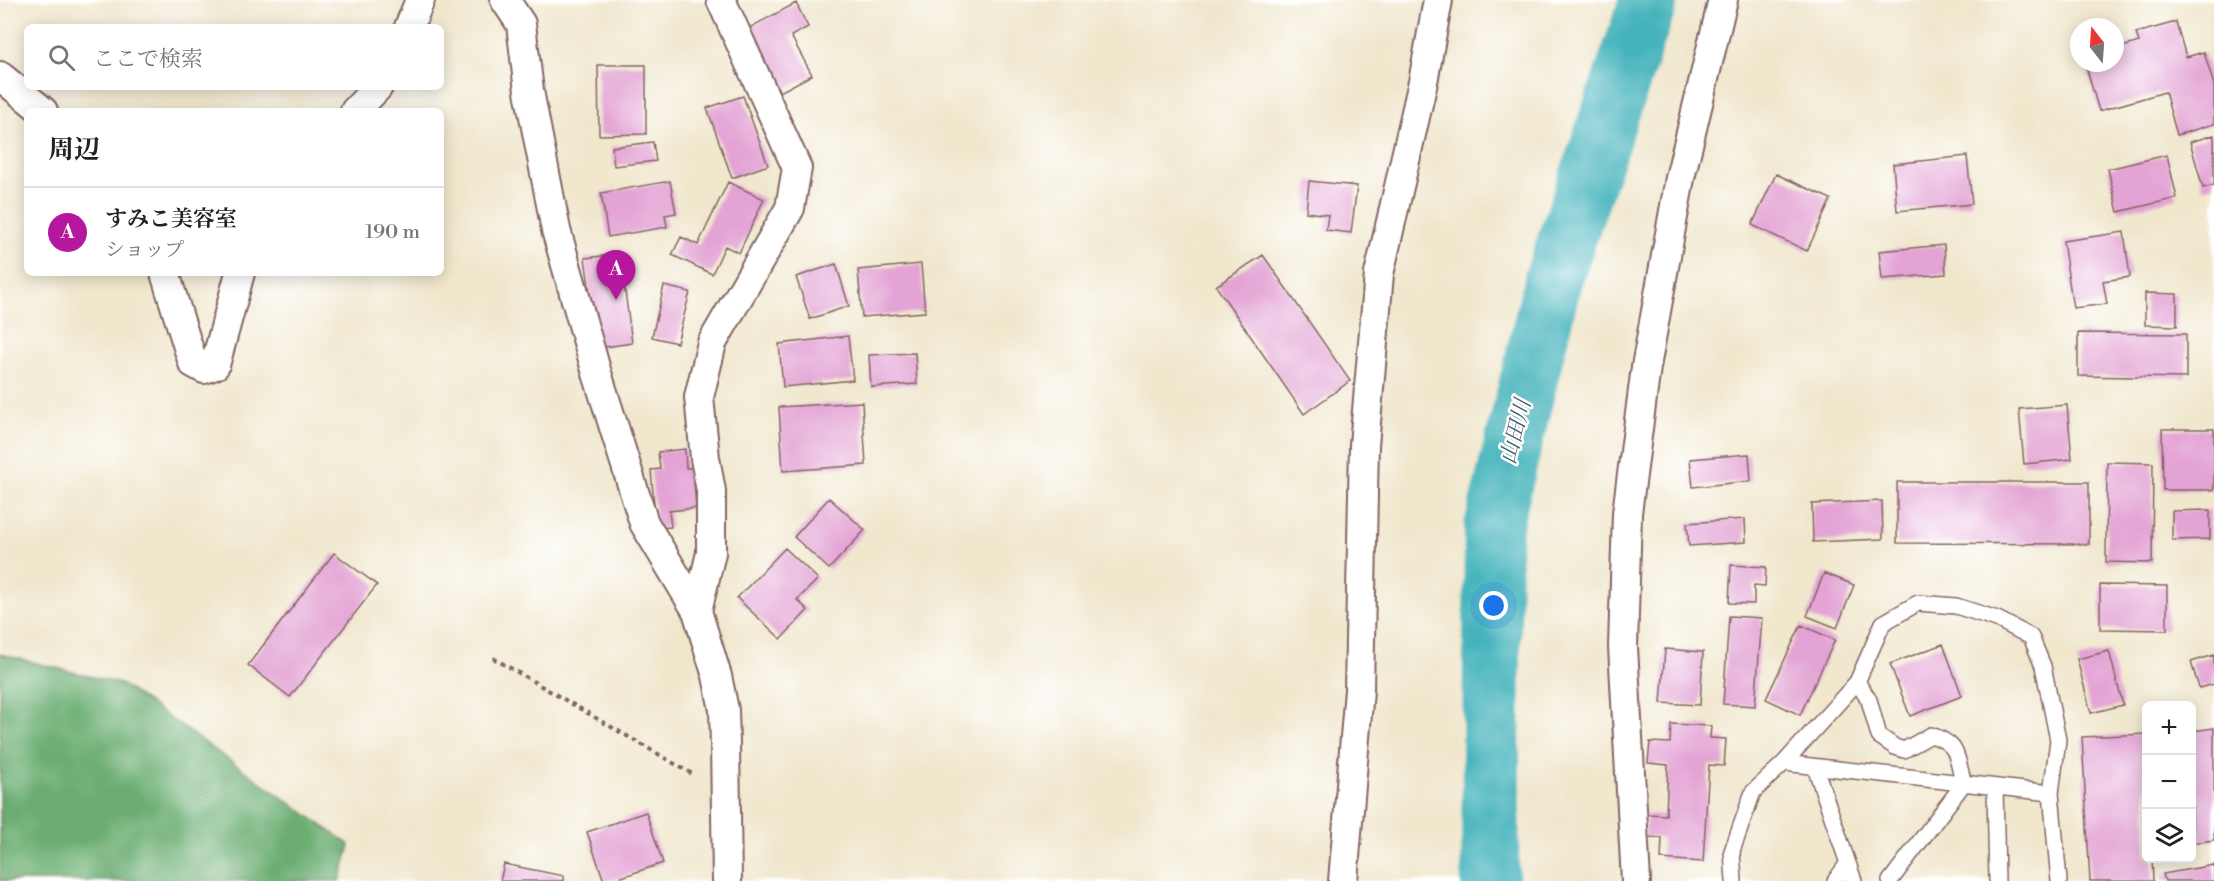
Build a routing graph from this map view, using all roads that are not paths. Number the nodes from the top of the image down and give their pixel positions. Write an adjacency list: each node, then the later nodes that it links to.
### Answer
1 (420, 0): 6 (street)
2 (505, 0): 13 (street)
3 (721, 0): 13 (street)
4 (1438, 0): 22 (street)
5 (1723, 0): 23 (street)
6 (410, 24)
7 (0, 76): 9 (street)
8 (375, 90): 10 (street)
9 (39, 108)
10 (358, 108)
11 (166, 276): 12 (street)
12 (239, 276)
13 (697, 611): 21 (street)
14 (1857, 682): 15 (lane); 17 (lane); 19 (lane)
15 (1784, 763): 16 (lane); 24 (lane)
16 (1815, 767): 17 (lane); 20 (lane)
17 (1964, 783): 18 (lane); 27 (lane)
18 (1995, 787): 19 (lane); 28 (lane)
19 (2051, 793): 29 (lane)
20 (1848, 863): 25 (lane); 26 (lane)
21 (727, 881)
22 (1343, 881)
23 (1636, 881)
24 (1734, 881)
25 (1835, 881)
26 (1854, 881)
27 (1890, 881)
28 (1997, 881)
29 (2059, 881)

